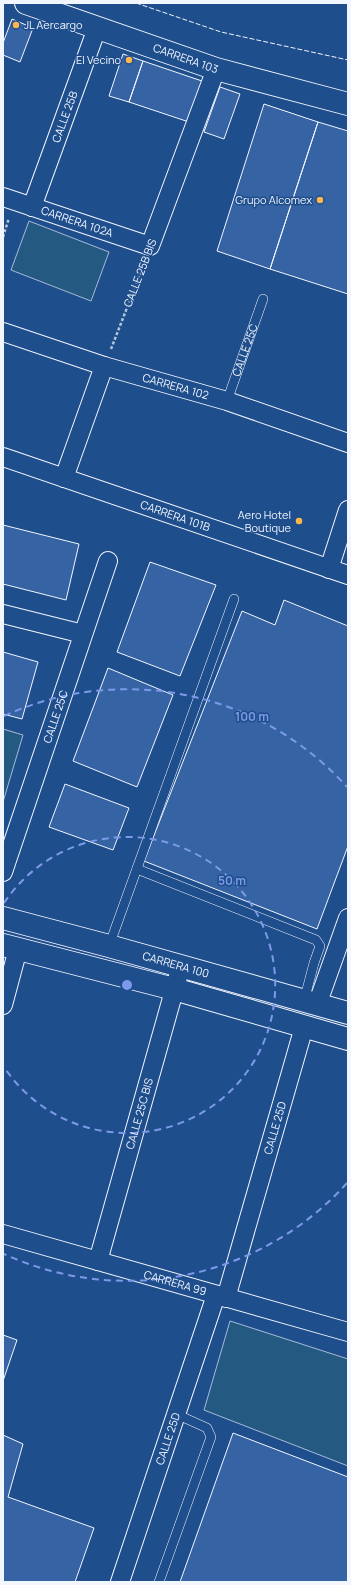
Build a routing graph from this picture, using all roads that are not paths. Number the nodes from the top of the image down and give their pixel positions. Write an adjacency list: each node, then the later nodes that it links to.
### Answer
1 (26, 3): 2 (main road, CARRERA 103)
2 (97, 28): 3 (main road, CARRERA 103); 6 (street, CALLE 25B)
3 (216, 69): 4 (main road, CARRERA 103); 7 (street, CALLE 25B BIS)
4 (348, 104)
5 (3, 196): 6 (street, CARRERA 102A)
6 (32, 207): 7 (street, CARRERA 102A)
7 (150, 246)
8 (263, 299): 11 (lane, CALLE 25C)
9 (3, 332): 10 (street, CARRERA 102)
10 (104, 366): 11 (street, CARRERA 102); 14 (street)
11 (227, 401): 12 (street, CARRERA 102)
12 (348, 443)
13 (3, 456): 14 (street, CARRERA 101B)
14 (64, 478): 17 (street, CARRERA 101B)
15 (348, 510): 17 (street)
16 (108, 561): 21 (street, CALLE 25C)
17 (329, 568): 18 (street, CARRERA 101B)
18 (348, 576)
19 (234, 599): 22 (lane)
20 (3, 614): 21 (street)
21 (83, 634): 23 (street, CALLE 25C)
22 (137, 869): 26 (lane); 30 (lane)
23 (3, 872)
24 (3, 918): 26 (main road, CARRERA 100)
25 (348, 918): 30 (street)
26 (109, 946): 28 (main road, CARRERA 100)
27 (10, 947): 29 (main road); 31 (street)
28 (181, 966): 29 (street, CALLE 25C BIS); 30 (main road, CARRERA 100)
29 (174, 989): 33 (main road); 36 (street, CALLE 25C BIS)
30 (311, 1003): 32 (main road, CARRERA 100)
31 (3, 1005)
32 (348, 1014)
33 (304, 1027): 34 (main road); 37 (street, CALLE 25D)
34 (348, 1039)
35 (3, 1234): 36 (street, CARRERA 99)
36 (98, 1261): 37 (street, CARRERA 99)
37 (221, 1296): 38 (street, CARRERA 99); 39 (street, CALLE 25D)
38 (348, 1332)
39 (176, 1414): 40 (street, CALLE 25D); 41 (lane)
40 (120, 1582)
41 (159, 1582)

